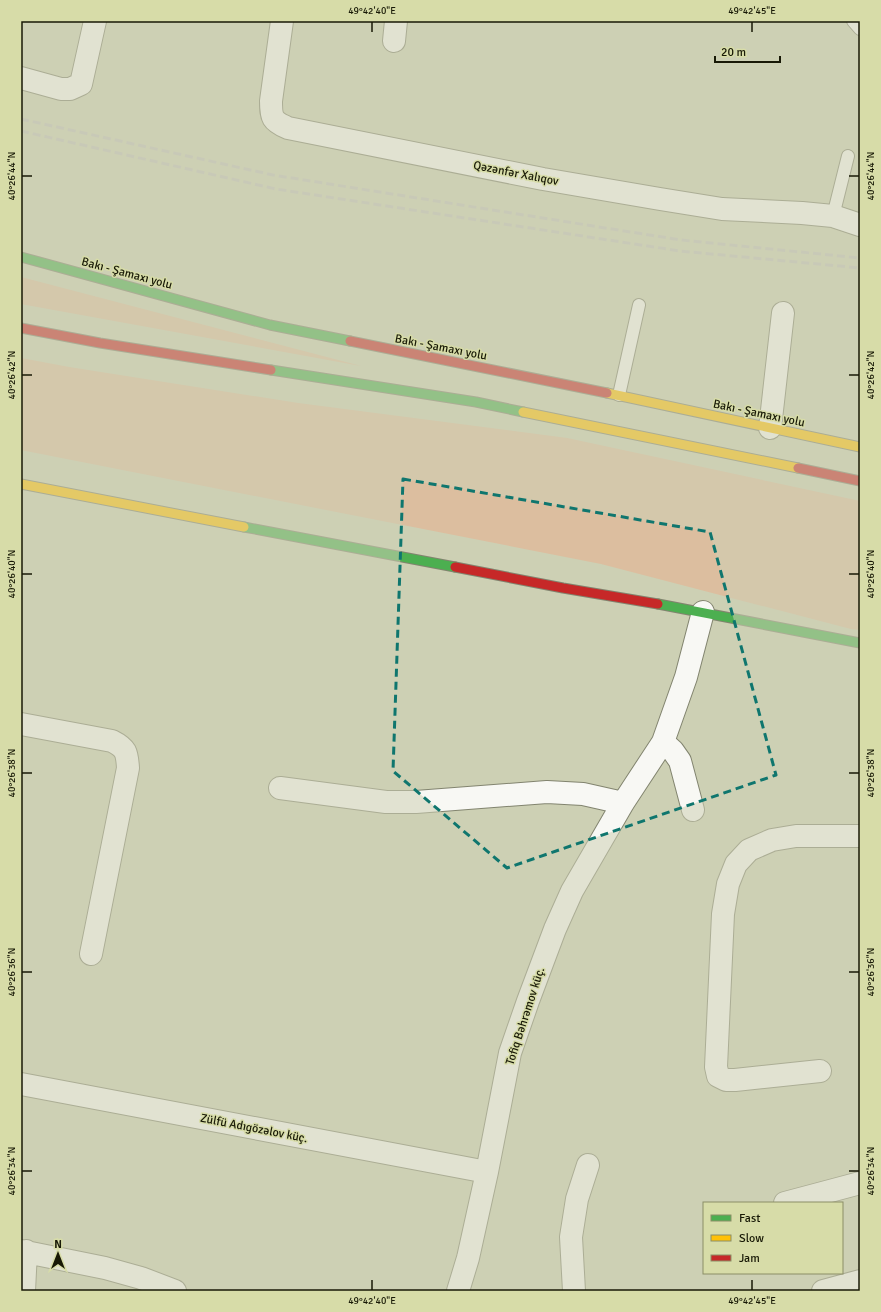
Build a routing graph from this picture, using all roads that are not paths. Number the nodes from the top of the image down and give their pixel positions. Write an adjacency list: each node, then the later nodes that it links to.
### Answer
1 (94, 21): 5 (street)
2 (282, 21): 7 (street, Qəzənfər Xalıqov)
3 (853, 21): 4 (lane)
4 (860, 29)
5 (21, 78)
6 (848, 156): 7 (lane)
7 (834, 216): 8 (street, Qəzənfər Xalıqov)
8 (860, 224)
9 (21, 257): 13 (main road, Bakı - Şamaxı yolu)
10 (639, 305): 13 (lane)
11 (783, 313): 14 (street)
12 (21, 328): 16 (main road)
13 (619, 395): 14 (main road, Bakı - Şamaxı yolu)
14 (770, 428): 15 (main road, Bakı - Şamaxı yolu)
15 (860, 447)
16 (860, 481)
17 (21, 484): 18 (main road)
18 (703, 612): 19 (main road); 21 (street, Tofiq Bəhrəmov küç.)
19 (860, 643)
20 (21, 724): 26 (street)
21 (663, 742): 23 (street, Tofiq Bəhrəmov küç.); 24 (street)
22 (280, 788): 23 (street)
23 (622, 803): 30 (street, Tofiq Bəhrəmov küç.)
24 (693, 810)
25 (860, 836): 27 (street)
26 (91, 954)
27 (820, 1071)
28 (21, 1084): 30 (street, Zülfü Adıgözəlov küç.)
29 (588, 1165): 38 (street)
30 (487, 1172): 37 (street, Tofiq Bəhrəmov küç.)
31 (860, 1183): 32 (street)
32 (789, 1202)
33 (24, 1251): 35 (street); 36 (street)
34 (860, 1281): 39 (street)
35 (24, 1291)
36 (175, 1291)
37 (458, 1291)
38 (574, 1291)
39 (823, 1291)

